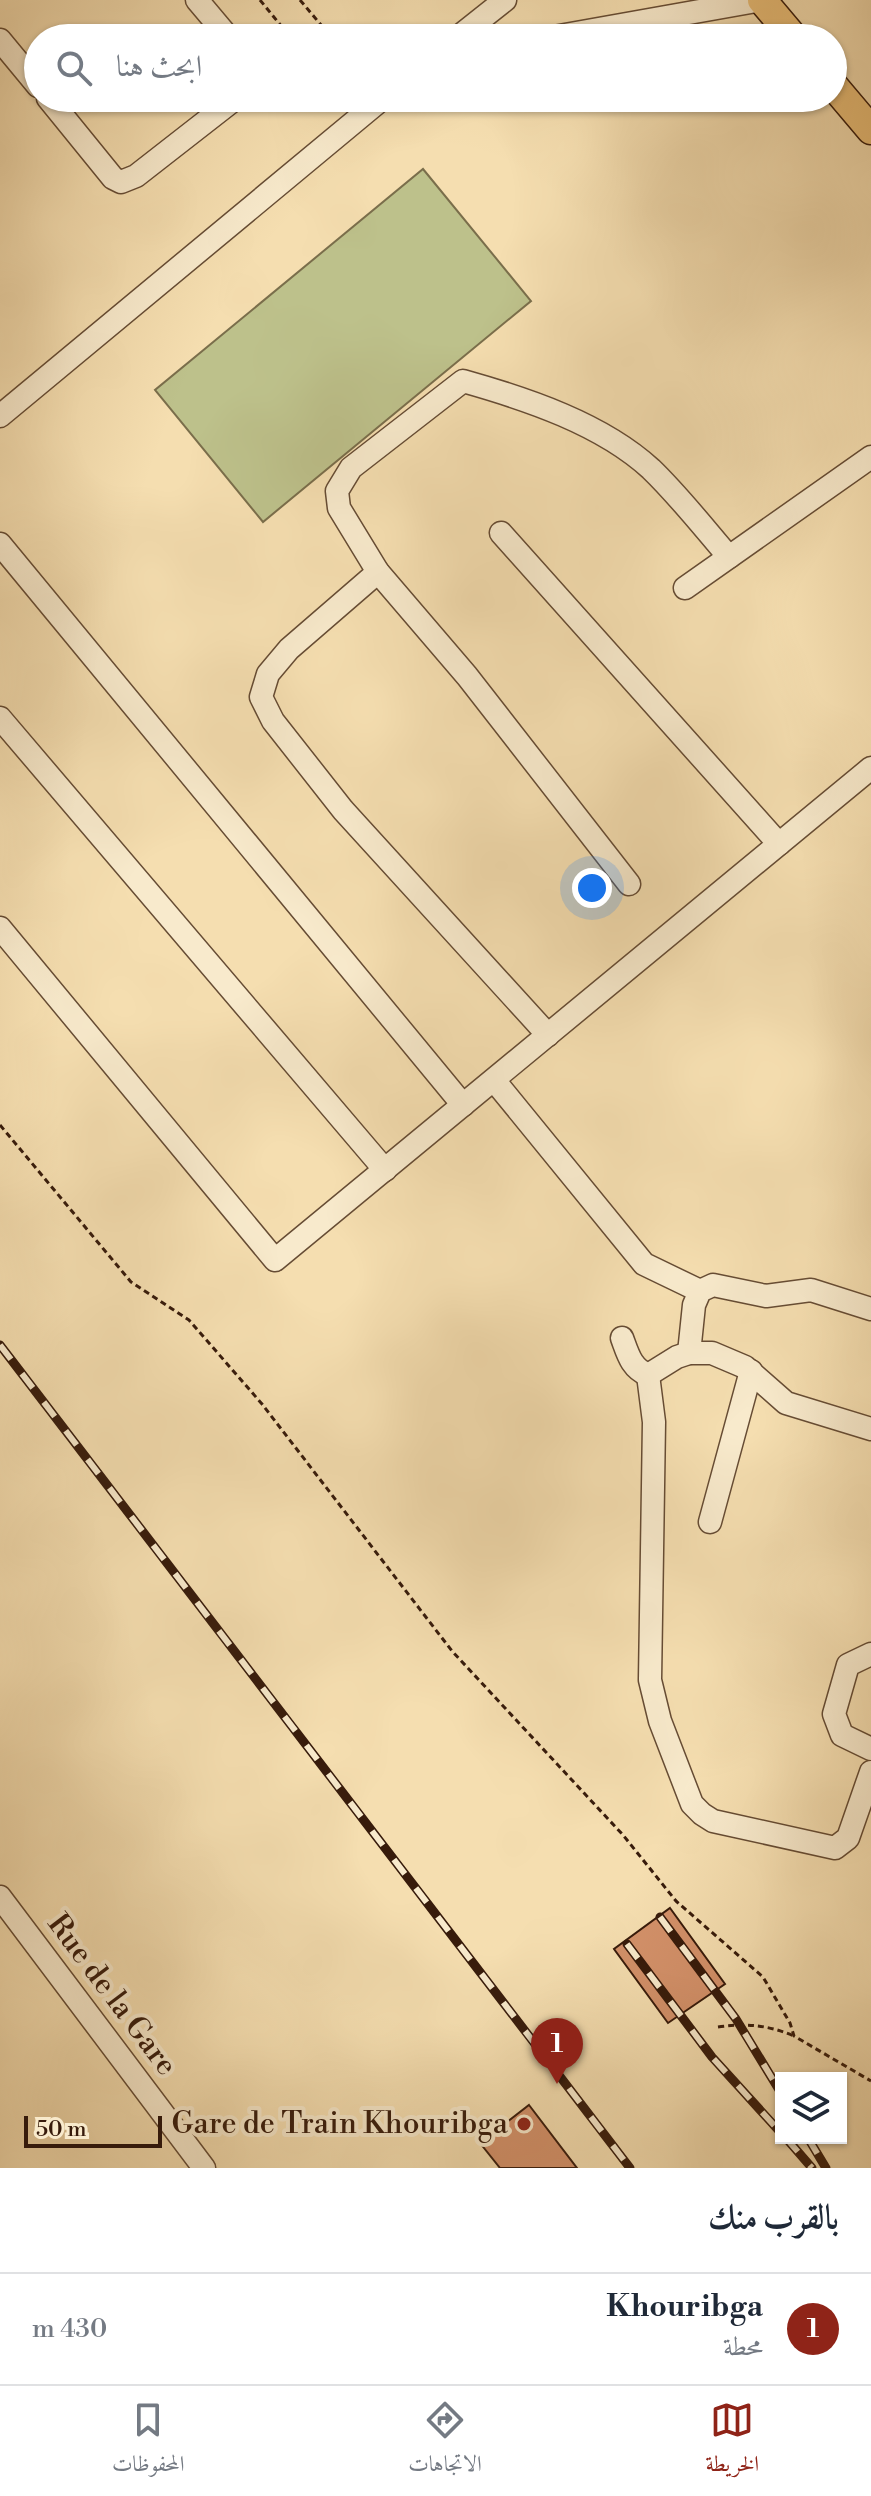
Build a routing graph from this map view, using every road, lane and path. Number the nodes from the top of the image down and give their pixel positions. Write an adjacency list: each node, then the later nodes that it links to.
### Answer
1 (197, 0): 6 (street)
2 (260, 0): 7 (path)
3 (300, 0): 8 (path)
4 (505, 0): 9 (street)
5 (762, 0): 10 (street); 11 (main road)
6 (217, 24)
7 (280, 24)
8 (320, 24)
9 (475, 24)
10 (627, 24)
11 (782, 24)
12 (0, 40): 13 (street)
13 (24, 69)
14 (847, 102): 18 (main road)
15 (59, 112): 16 (street)
16 (218, 112)
17 (366, 112): 19 (street)
18 (871, 130)
19 (0, 416)
20 (871, 457): 23 (street)
21 (501, 533): 28 (street)
22 (0, 544): 33 (street)
23 (729, 557): 24 (street); 25 (street)
24 (378, 572): 29 (street); 31 (street)
25 (685, 588)
26 (0, 718): 35 (street)
27 (871, 768): 28 (street)
28 (779, 844): 31 (street)
29 (629, 884)
30 (0, 928): 35 (street)
31 (548, 1035): 33 (street)
32 (498, 1085): 36 (street)
33 (463, 1105): 35 (street)
34 (0, 1125): 50 (path)
35 (385, 1170)
36 (700, 1291): 37 (street); 39 (street)
37 (871, 1309)
38 (622, 1338): 41 (street)
39 (689, 1353): 40 (street); 41 (street)
40 (751, 1371): 42 (street); 43 (street)
41 (648, 1375): 47 (street)
42 (871, 1429)
43 (710, 1522)
44 (871, 1654): 45 (street)
45 (871, 1749)
46 (871, 1772): 47 (street)
47 (862, 1828)
48 (0, 1897): 52 (street, Rue de la Gare)
49 (718, 2027): 50 (path)
50 (794, 2036): 51 (path)
51 (871, 2081)
52 (204, 2168)

